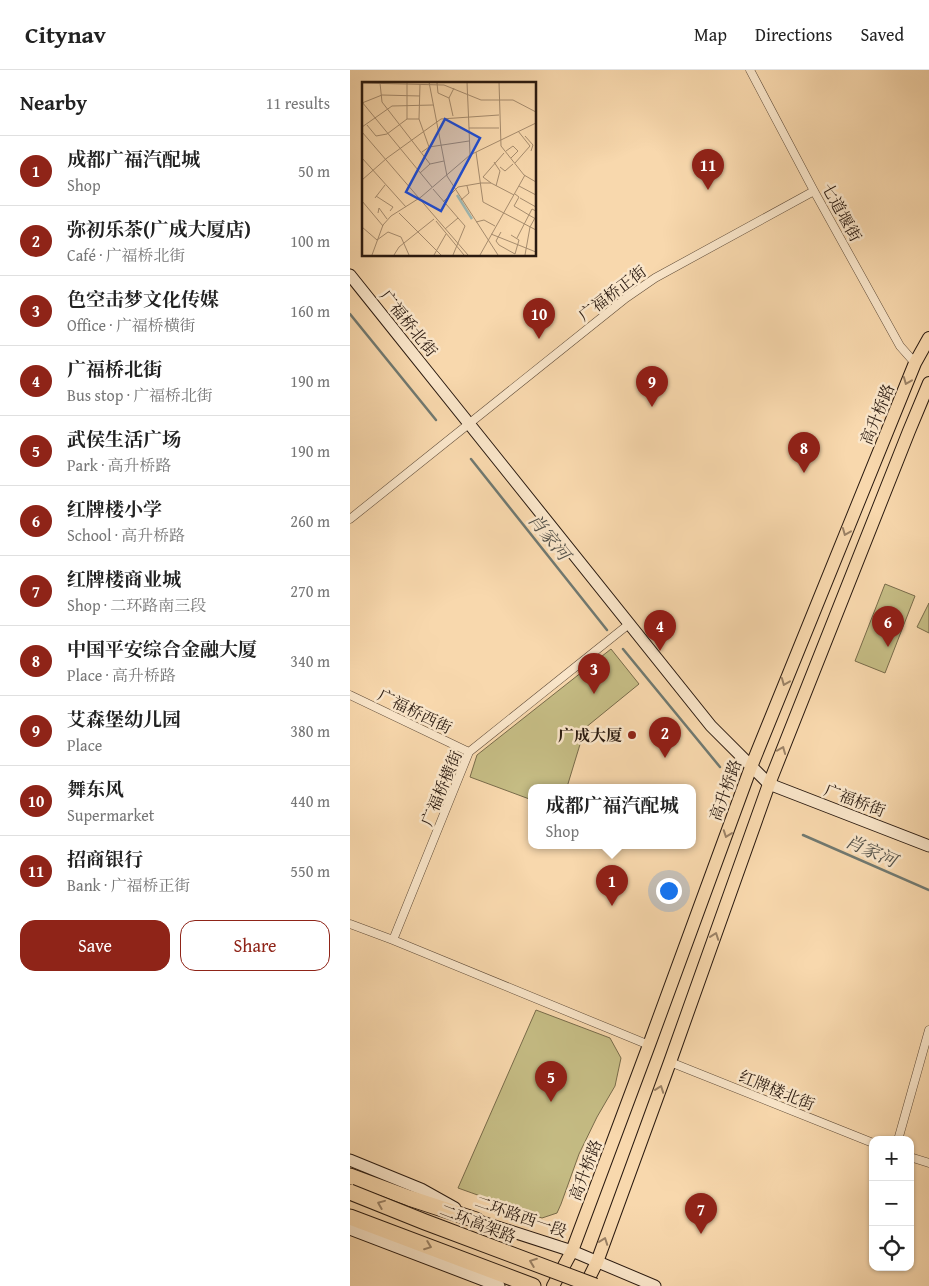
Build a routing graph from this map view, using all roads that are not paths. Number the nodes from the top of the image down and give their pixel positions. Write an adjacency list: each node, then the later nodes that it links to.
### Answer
1 (750, 70): 2 (street, 七道堰街)
2 (814, 191): 5 (street, 七道堰街); 7 (street, 广福桥正街)
3 (350, 275): 7 (main road, 广福桥北街)
4 (929, 338): 5 (main road, 高升桥路)
5 (915, 363): 12 (main road, 高升桥路, one-way to 12)
6 (929, 383): 13 (main road, one-way to 6)
7 (468, 423): 8 (street, 广福桥正街); 9 (main road, 广福桥北街)
8 (350, 519)
9 (629, 624): 11 (street, 广福桥横街); 12 (main road, 广福桥北街)
10 (350, 695): 11 (street, 广福桥西街)
11 (468, 752): 16 (street, 广福桥横街)
12 (751, 767): 13 (main road, 广福桥北街); 18 (main road, 高升桥路, one-way to 18)
13 (769, 784): 14 (main road, 广福桥街); 19 (main road, one-way to 13)
14 (929, 846)
15 (350, 924): 16 (street)
16 (393, 940): 18 (street)
17 (929, 1030): 20 (street)
18 (649, 1045): 30 (main road, 高升桥路)
19 (670, 1062): 21 (street, 红牌楼北街); 31 (main road, one-way to 19)
20 (899, 1136)
21 (869, 1141)
22 (914, 1158): 24 (street)
23 (350, 1160): 28 (main road, 二环路西一段)
24 (929, 1163)
25 (350, 1176): 28 (highway)
26 (350, 1192): 36 (highway, 二环高架路, one-way to 26, bridge)
27 (350, 1216): 33 (highway, one-way to 33)
28 (476, 1220): 30 (main road, 二环路西一段)
29 (350, 1229): 32 (main road)
30 (572, 1251): 31 (main road, 二环路西一段); 34 (main road, 高升桥路)
31 (597, 1262): 35 (main road); 37 (main road, 二环路西一段)
32 (499, 1286)
33 (533, 1286)
34 (553, 1286)
35 (585, 1286)
36 (595, 1286)
37 (655, 1286)

